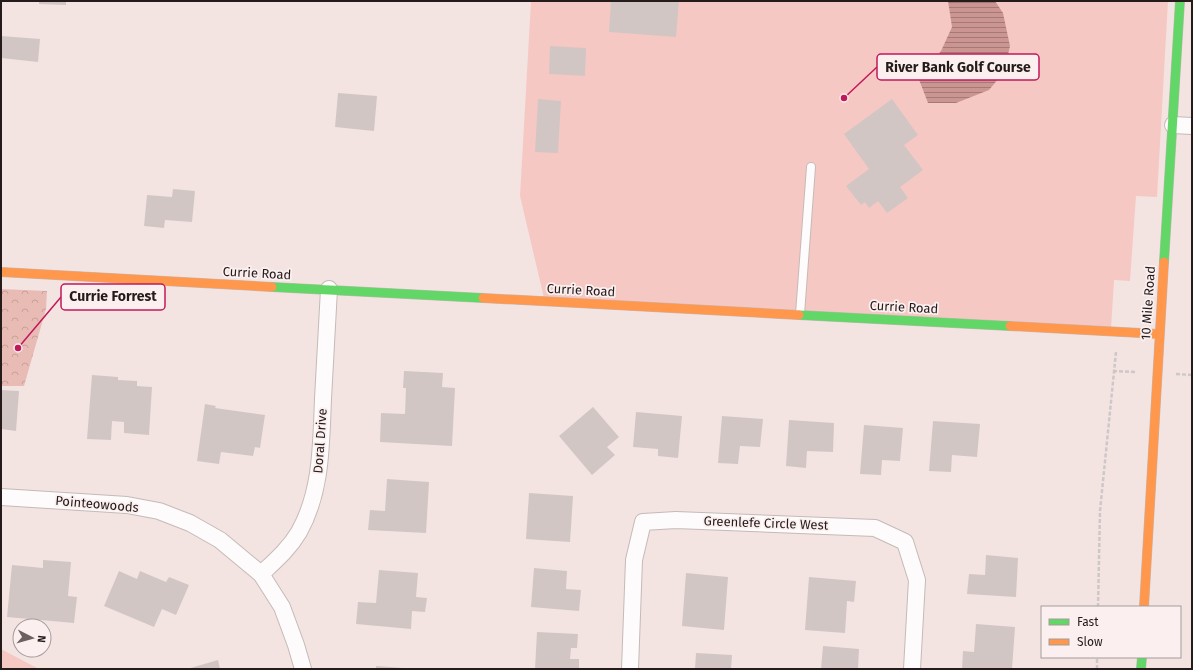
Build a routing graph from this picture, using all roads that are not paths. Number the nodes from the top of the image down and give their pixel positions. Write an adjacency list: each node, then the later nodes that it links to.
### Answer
1 (1180, 1): 2 (street, 10 Mile Road)
2 (1173, 125): 3 (street); 8 (street, 10 Mile Road)
3 (1192, 126)
4 (812, 167): 7 (lane)
5 (1, 272): 6 (street, Currie Road)
6 (329, 289): 7 (street, Currie Road); 10 (street, Doral Drive)
7 (800, 315): 8 (street, Currie Road)
8 (1159, 334): 11 (street, 10 Mile Road)
9 (1, 498): 10 (street, Pointeowoods)
10 (261, 574): 13 (street, Pointeowoods)
11 (1144, 606)
12 (1142, 658): 16 (street)
13 (303, 669)
14 (630, 669): 15 (street, Greenlefe Circle West)
15 (912, 669)
16 (1141, 669)

